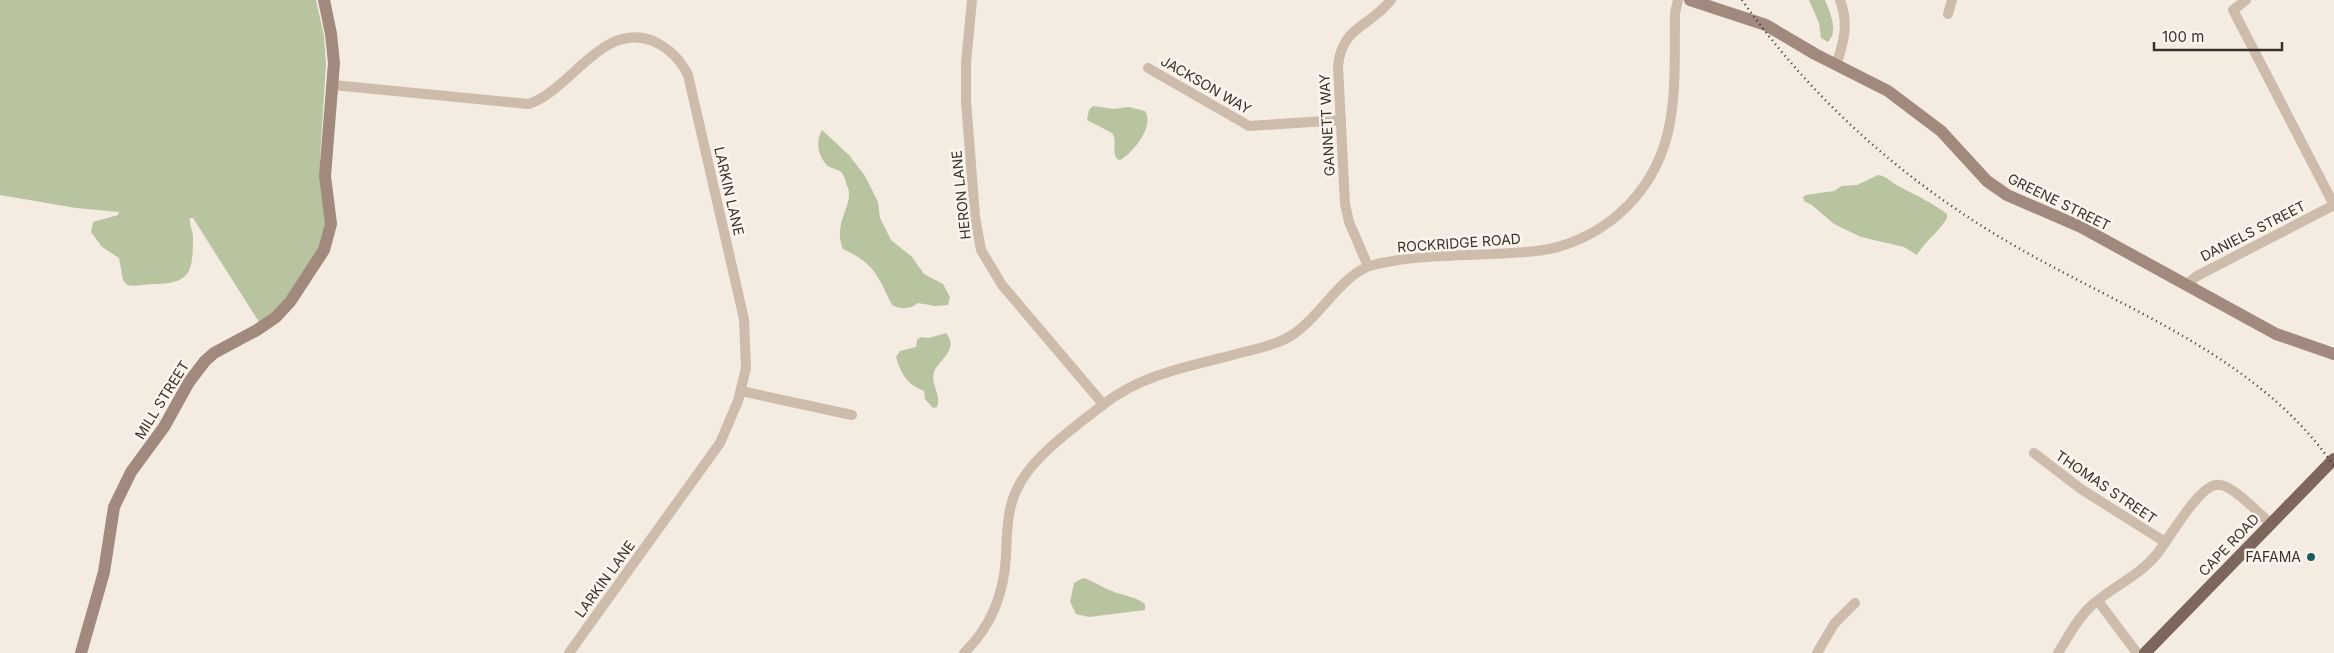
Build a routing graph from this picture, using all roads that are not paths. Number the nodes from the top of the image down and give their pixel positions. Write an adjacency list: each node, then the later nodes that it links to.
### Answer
1 (324, 0): 12 (street, MILL STREET)
2 (972, 0): 19 (street, HERON LANE)
3 (1391, 0): 13 (street, GANNETT WAY)
4 (1678, 0): 15 (street, ROCKRIDGE ROAD)
5 (1690, 0): 10 (street, GREENE STREET)
6 (1840, 0): 10 (street)
7 (1952, 0): 9 (street)
8 (2246, 0): 14 (street)
9 (1948, 14)
10 (1836, 65): 16 (street, GREENE STREET)
11 (1148, 68): 13 (street, JACKSON WAY)
12 (333, 85): 18 (street, LARKIN LANE); 27 (street, MILL STREET)
13 (1341, 120): 15 (street, GANNETT WAY)
14 (2334, 205): 16 (street, DANIELS STREET)
15 (1368, 266): 19 (street, ROCKRIDGE ROAD)
16 (2187, 284): 17 (street, GREENE STREET)
17 (2333, 352)
18 (741, 391): 20 (street); 28 (street, LARKIN LANE)
19 (1103, 404): 29 (street, ROCKRIDGE ROAD)
20 (852, 415)
21 (2034, 454): 24 (street, THOMAS STREET)
22 (2334, 459): 23 (main road, CAPE ROAD)
23 (2271, 524): 24 (street); 33 (main road, CAPE ROAD)
24 (2165, 542): 25 (street)
25 (2098, 600): 31 (street); 32 (street)
26 (1855, 603): 30 (street)
27 (81, 653)
28 (568, 653)
29 (964, 653)
30 (1817, 653)
31 (2058, 653)
32 (2137, 653)
33 (2145, 653)

